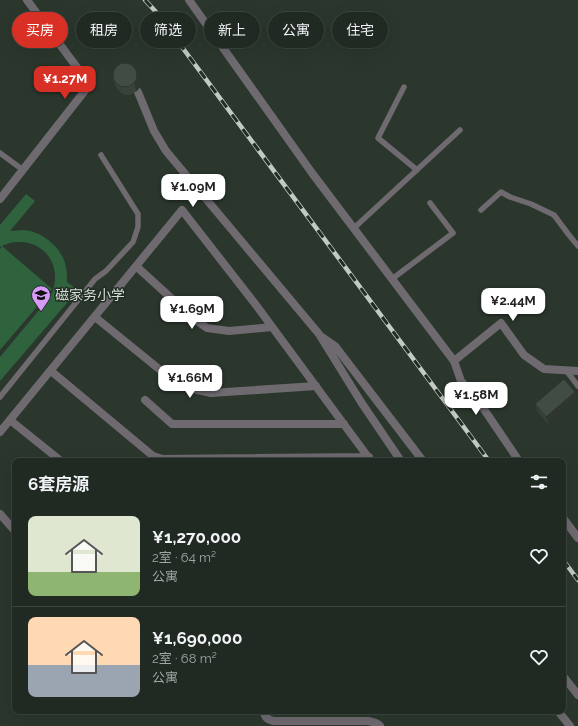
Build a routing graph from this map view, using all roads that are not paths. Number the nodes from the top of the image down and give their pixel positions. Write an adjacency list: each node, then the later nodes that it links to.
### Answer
1 (27, 0): 8 (street)
2 (189, 0): 13 (street)
3 (404, 87): 9 (lane)
4 (138, 92): 19 (street)
5 (460, 130): 9 (lane)
6 (0, 153): 8 (lane)
7 (101, 155): 26 (lane)
8 (23, 170): 10 (street)
9 (417, 170): 13 (lane)
10 (0, 199)
11 (430, 203): 16 (lane)
12 (481, 210): 14 (lane)
13 (354, 228): 16 (street)
14 (578, 246)
15 (136, 266): 17 (street); 18 (street); 18 (street)
16 (392, 279): 20 (street)
17 (95, 317): 22 (street); 24 (street)
18 (272, 327): 24 (street)
19 (319, 334): 34 (street); 35 (street)
20 (454, 361): 21 (street); 36 (street)
21 (566, 370): 23 (street); 25 (lane)
22 (51, 371): 28 (street); 32 (street)
23 (578, 371)
24 (316, 386): 29 (street)
25 (578, 386)
26 (0, 397)
27 (145, 400): 29 (street)
28 (10, 420): 30 (street); 31 (street)
29 (344, 424): 33 (street)
30 (0, 432)
31 (57, 458)
32 (160, 458)
33 (369, 458)
34 (399, 458)
35 (421, 458)
36 (517, 458)
37 (0, 514): 39 (street)
38 (566, 522): 40 (street)
39 (12, 528)
40 (578, 538)
41 (566, 680): 42 (street)
42 (578, 695)
43 (264, 714): 45 (street)
44 (560, 714): 46 (street)
45 (380, 726)
46 (570, 726)

